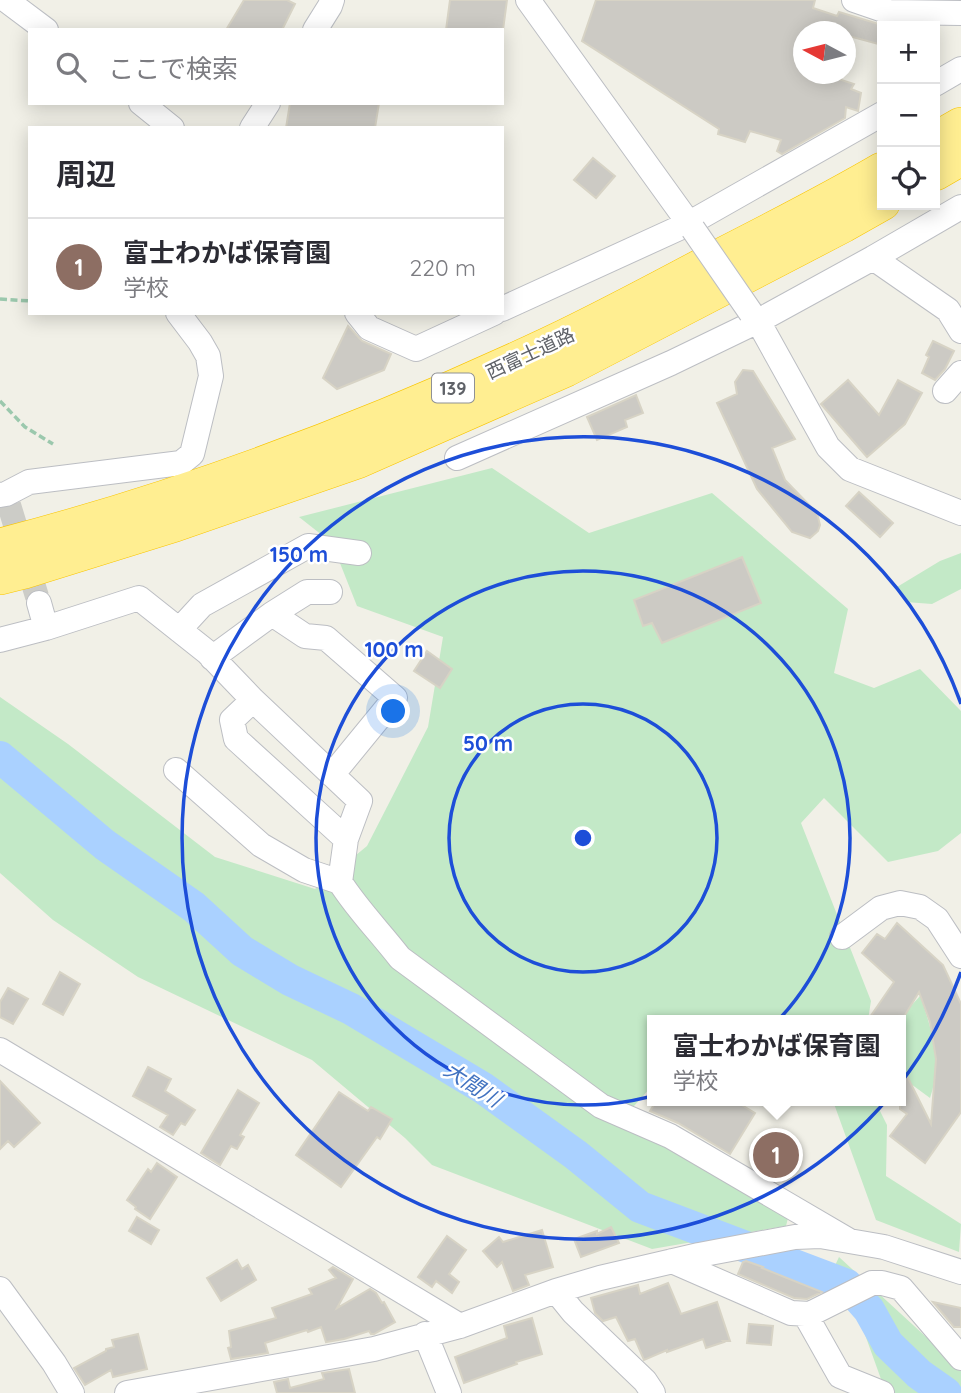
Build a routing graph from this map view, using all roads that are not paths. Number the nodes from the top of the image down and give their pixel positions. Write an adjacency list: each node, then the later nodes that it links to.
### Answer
1 (6, 0): 6 (street)
2 (332, 0): 7 (street)
3 (528, 0): 22 (street)
4 (854, 0): 5 (street)
5 (961, 13)
6 (43, 28)
7 (316, 28)
8 (961, 69): 9 (street)
9 (940, 81)
10 (143, 105): 13 (street)
11 (267, 105): 14 (street)
12 (877, 117): 22 (street)
13 (170, 126)
14 (253, 126)
15 (961, 126): 16 (highway)
16 (940, 138)
17 (961, 157): 18 (highway)
18 (940, 169)
19 (877, 174): 33 (highway, 西富士道路 / 139)
20 (877, 205): 35 (highway, 西富士道路 / 139)
21 (961, 207): 23 (street)
22 (690, 226): 24 (street); 28 (street, bridge)
23 (873, 258): 28 (street); 29 (street)
24 (504, 308)
25 (179, 315): 31 (street)
26 (358, 315): 27 (street)
27 (490, 315)
28 (755, 317): 30 (street); 32 (street)
29 (961, 331)
30 (457, 458)
31 (5, 498)
32 (961, 513)
33 (0, 547)
34 (359, 553): 40 (street)
35 (0, 576)
36 (330, 592): 38 (street)
37 (39, 603): 39 (street)
38 (272, 614): 42 (street); 45 (street)
39 (46, 628): 40 (street); 41 (street)
40 (179, 630): 42 (street)
41 (0, 640)
42 (212, 658): 43 (street)
43 (253, 700): 45 (street); 46 (street)
44 (176, 770): 47 (street)
45 (332, 775): 46 (street)
46 (346, 839): 47 (street)
47 (340, 882): 51 (street)
48 (842, 936): 49 (street)
49 (961, 956)
50 (0, 1050): 57 (street)
51 (848, 1240): 52 (street); 53 (street)
52 (672, 1261): 55 (street); 56 (street)
53 (961, 1272)
54 (0, 1289): 62 (street)
55 (556, 1291): 57 (street); 65 (street)
56 (805, 1314): 59 (street); 61 (street)
57 (460, 1326): 58 (street)
58 (425, 1334): 60 (street); 64 (street)
59 (961, 1358)
60 (207, 1385): 63 (street)
61 (868, 1390)
62 (72, 1393)
63 (127, 1393)
64 (449, 1393)
65 (653, 1393)

